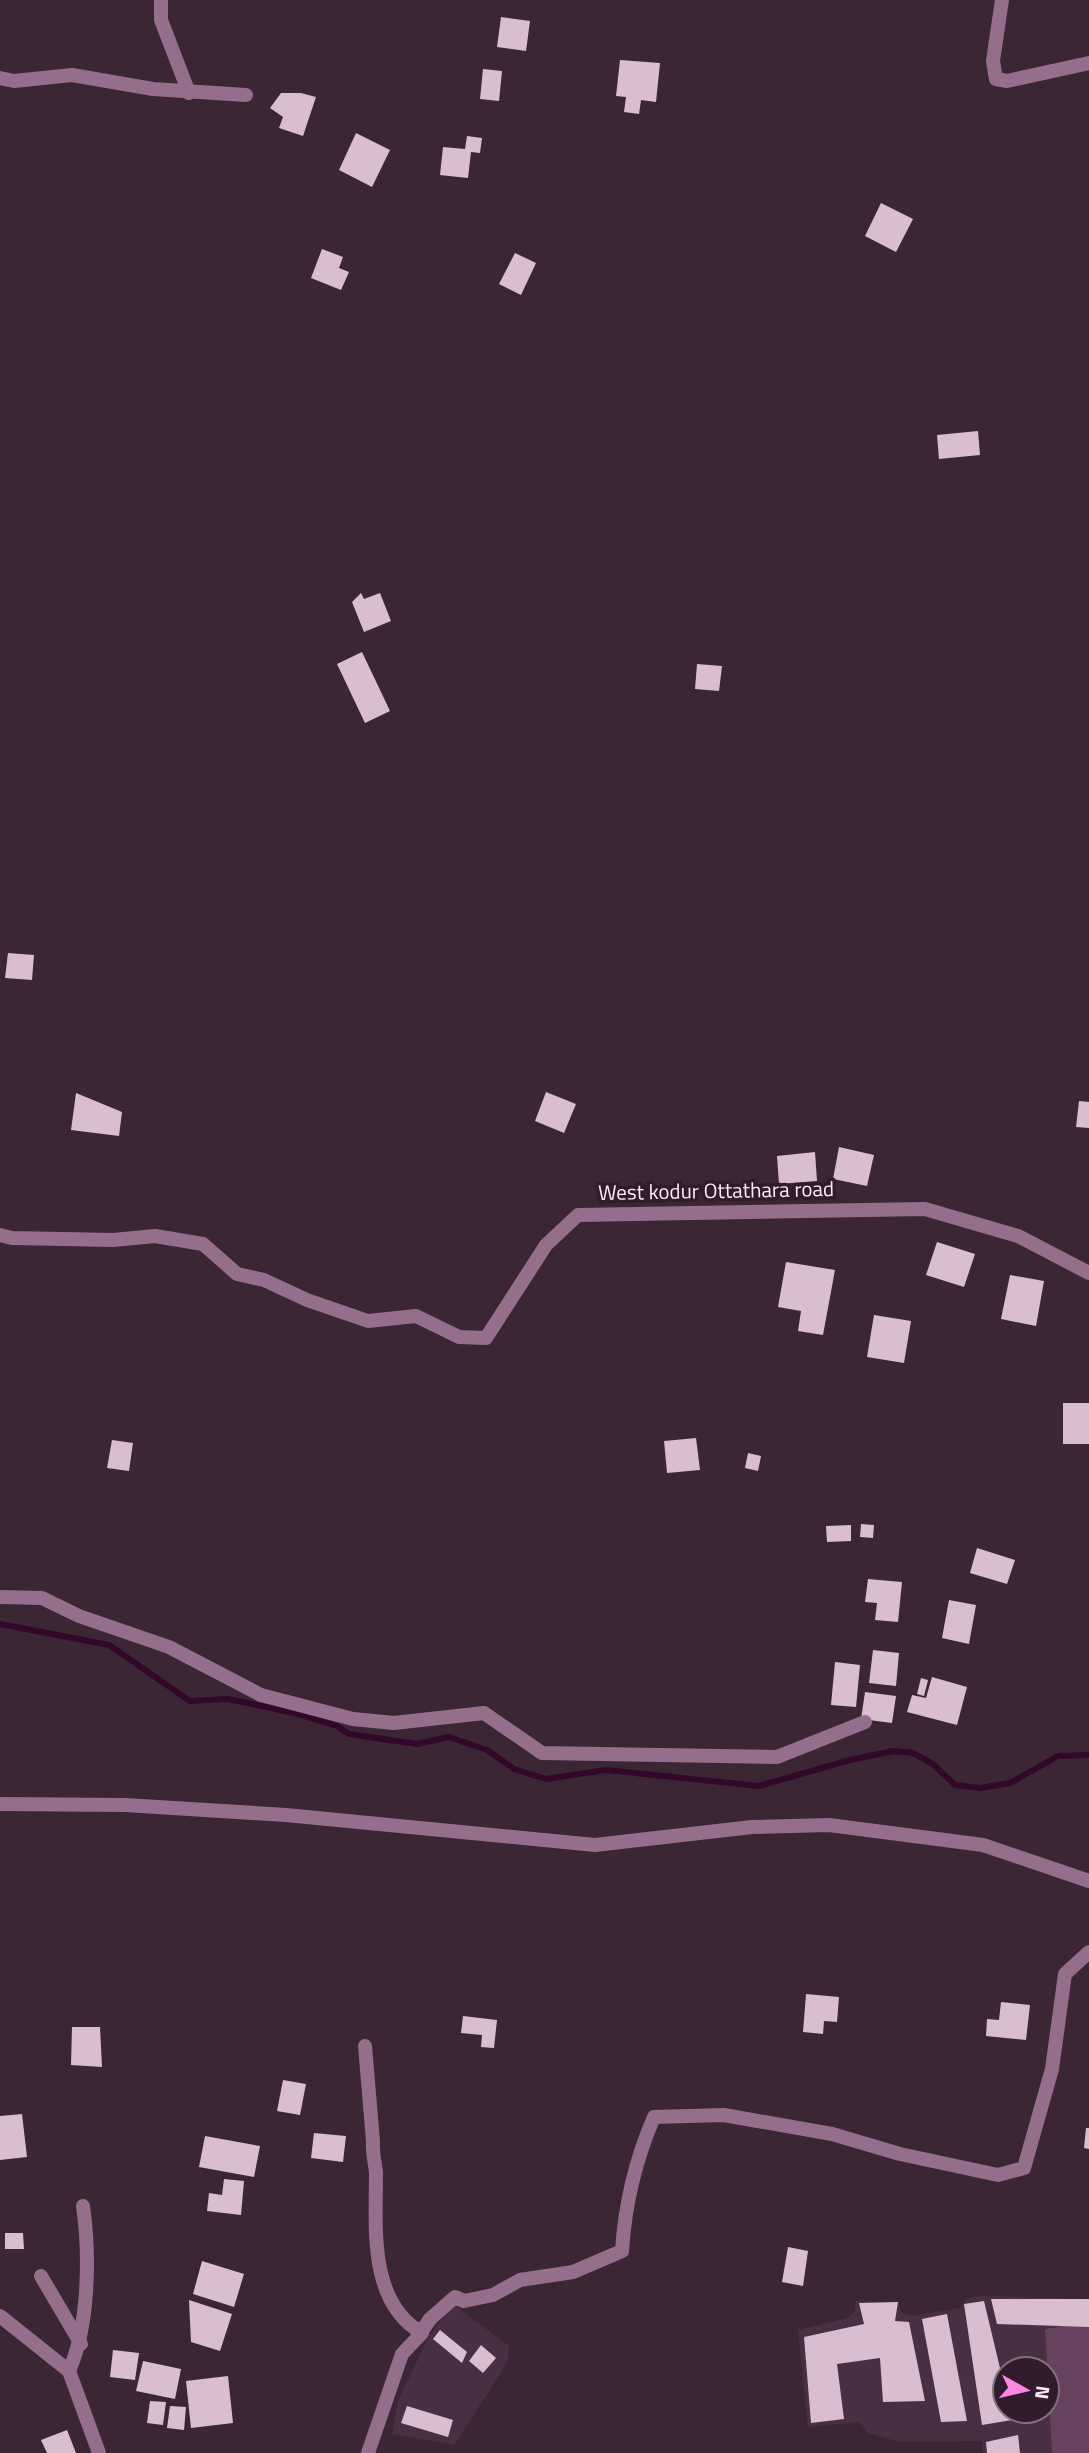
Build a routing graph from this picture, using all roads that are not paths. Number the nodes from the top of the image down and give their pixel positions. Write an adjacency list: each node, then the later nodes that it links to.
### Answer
1 (162, 0): 5 (street)
2 (1002, 0): 3 (street)
3 (1089, 63)
4 (0, 78): 5 (street)
5 (188, 93): 6 (street)
6 (246, 96)
7 (0, 1235): 8 (street, West kodur Ottathara road)
8 (1089, 1273)
9 (0, 1597): 10 (street)
10 (865, 1722)
11 (0, 1804): 12 (street)
12 (1089, 1881)
13 (1089, 1952): 18 (street, bridge)
14 (365, 2046): 18 (street)
15 (83, 2206): 19 (street)
16 (41, 2276): 19 (street)
17 (0, 2316): 20 (street)
18 (420, 2335): 22 (street)
19 (81, 2344): 20 (street)
20 (69, 2371): 21 (street)
21 (99, 2453)
22 (368, 2453)

